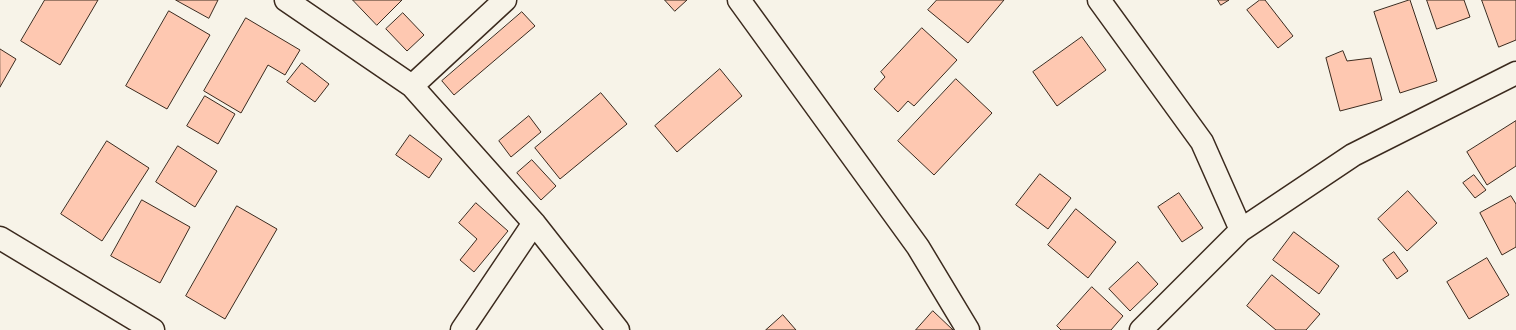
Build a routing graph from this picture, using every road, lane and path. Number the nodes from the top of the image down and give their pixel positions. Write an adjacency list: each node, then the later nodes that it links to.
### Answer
1 (286, 0): 6 (street)
2 (505, 0): 6 (street)
3 (739, 0): 13 (street)
4 (1099, 0): 8 (street)
5 (1516, 73): 8 (street)
6 (412, 86): 7 (street)
7 (534, 223): 11 (street); 12 (street)
8 (1241, 230): 14 (street)
9 (0, 238): 10 (street)
10 (153, 330)
11 (462, 330)
12 (618, 330)
13 (968, 330)
14 (1141, 330)

